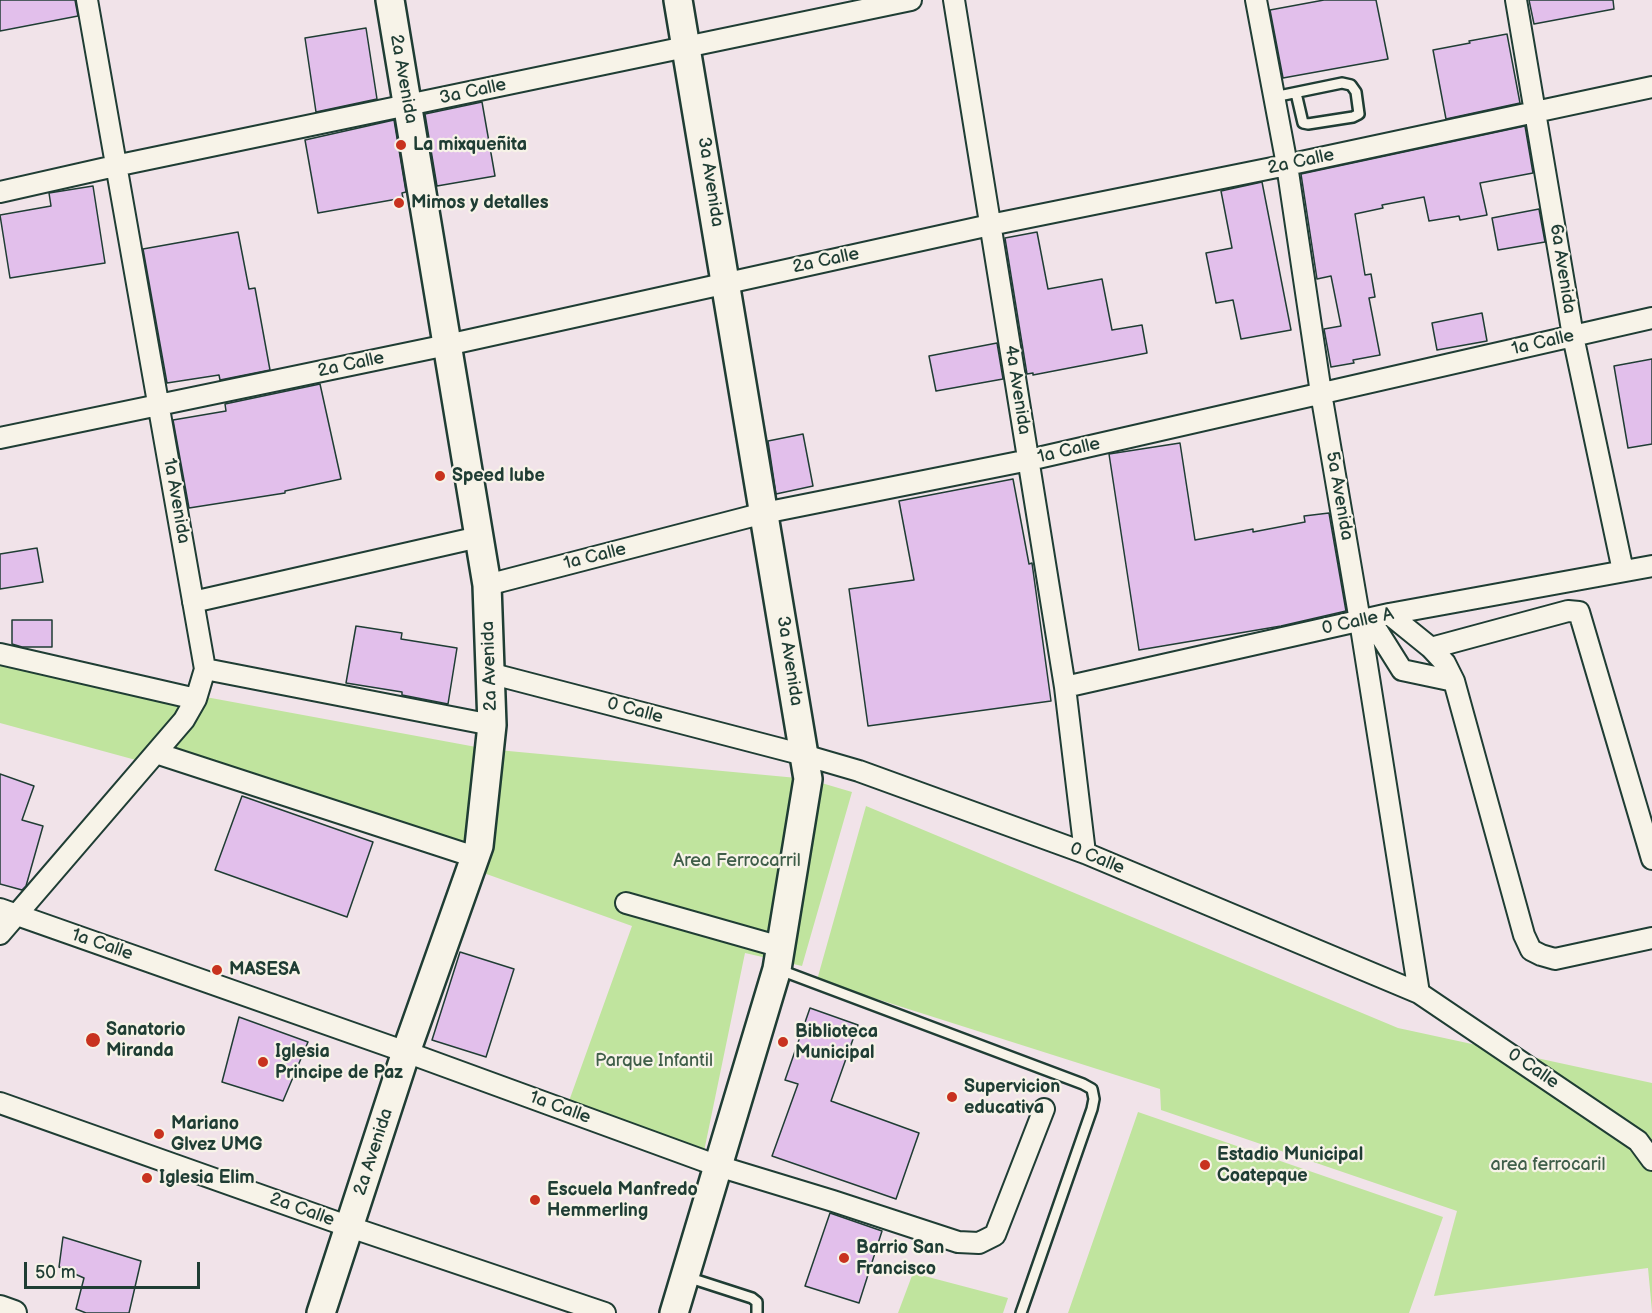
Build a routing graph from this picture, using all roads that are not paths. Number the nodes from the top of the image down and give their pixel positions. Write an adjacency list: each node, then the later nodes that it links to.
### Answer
1 (87, 0): 15 (street, 1a Avenida)
2 (390, 0): 12 (main road, 2a Avenida)
3 (678, 0): 8 (main road, 3a Avenida)
4 (911, 0): 8 (street, 3a Calle)
5 (954, 0): 17 (street, 4a Avenida)
6 (1256, 0): 11 (street, 5a Avenida)
7 (1516, 0): 13 (street, 6a Avenida)
8 (687, 46): 12 (street, 3a Calle); 18 (main road, 3a Avenida)
9 (1652, 87): 13 (street, 2a Calle)
10 (1296, 93): 10 (lane); 11 (lane)
11 (1274, 97): 14 (street, 5a Avenida)
12 (408, 106): 15 (street, 3a Calle); 21 (main road, 2a Avenida)
13 (1536, 112): 14 (street, 2a Calle); 20 (street, 6a Avenida)
14 (1287, 165): 17 (street, 2a Calle); 22 (street, 5a Avenida)
15 (115, 166): 16 (street, 3a Calle); 23 (street, 1a Avenida)
16 (0, 192)
17 (990, 225): 18 (street, 2a Calle); 25 (street, 4a Avenida)
18 (726, 282): 21 (street, 2a Calle); 26 (main road, 3a Avenida)
19 (1652, 318): 20 (street, 1a Calle)
20 (1573, 336): 22 (street, 1a Calle); 29 (street, 6a Avenida)
21 (447, 345): 23 (street, 2a Calle); 27 (main road, 2a Avenida)
22 (1321, 393): 25 (street, 1a Calle); 32 (street, 5a Avenida)
23 (159, 405): 24 (street, 2a Calle); 31 (street, 1a Avenida)
24 (0, 438)
25 (1029, 460): 26 (street, 1a Calle); 38 (street, 4a Avenida)
26 (764, 513): 30 (street, 1a Calle); 42 (main road, 3a Avenida)
27 (479, 537): 30 (main road, 2a Avenida); 31 (street)
28 (1652, 566): 29 (street, 0 Calle A)
29 (1623, 571): 32 (street, 0 Calle A)
30 (487, 585): 36 (main road, 2a Avenida)
31 (193, 602): 35 (street, 1a Avenida)
32 (1373, 618): 33 (street); 37 (street); 38 (street, 0 Calle A); 51 (street, 5a Avenida)
33 (1431, 648): 37 (street); 45 (street)
34 (0, 654): 39 (street)
35 (205, 669): 39 (street, 1a Avenida); 40 (street)
36 (489, 673): 40 (main road, 2a Avenida); 42 (street, 0 Calle)
37 (1454, 681): 49 (street)
38 (1065, 687): 43 (street, 4a Avenida)
39 (196, 699): 41 (street, 1a Avenida)
40 (492, 725): 44 (main road, 2a Avenida)
41 (156, 753): 44 (street); 47 (street, 1a Avenida)
42 (804, 754): 43 (street, 0 Calle); 50 (main road, 3a Avenida)
43 (1085, 853): 51 (street, 0 Calle)
44 (474, 857): 52 (main road, 2a Avenida)
45 (1652, 859)
46 (626, 903): 50 (street)
47 (8, 912): 48 (street, 1a Avenida); 52 (street, 1a Calle)
48 (0, 934)
49 (1652, 938)
50 (779, 958): 56 (main road, 3a Avenida); 65 (lane)
51 (1419, 993): 55 (street, 0 Calle)
52 (406, 1052): 56 (street, 1a Calle); 57 (main road, 2a Avenida)
53 (0, 1103): 57 (street, 2a Calle)
54 (1044, 1108): 56 (street, 1a Calle)
55 (1652, 1160)
56 (718, 1166): 58 (main road, 3a Avenida)
57 (350, 1227): 61 (main road, 2a Avenida); 62 (street, 2a Calle)
58 (685, 1276): 63 (main road, 3a Avenida); 64 (lane)
59 (0, 1308): 60 (street)
60 (14, 1313)
61 (321, 1313)
62 (605, 1313)
63 (674, 1313)
64 (757, 1313)
65 (1021, 1313)

